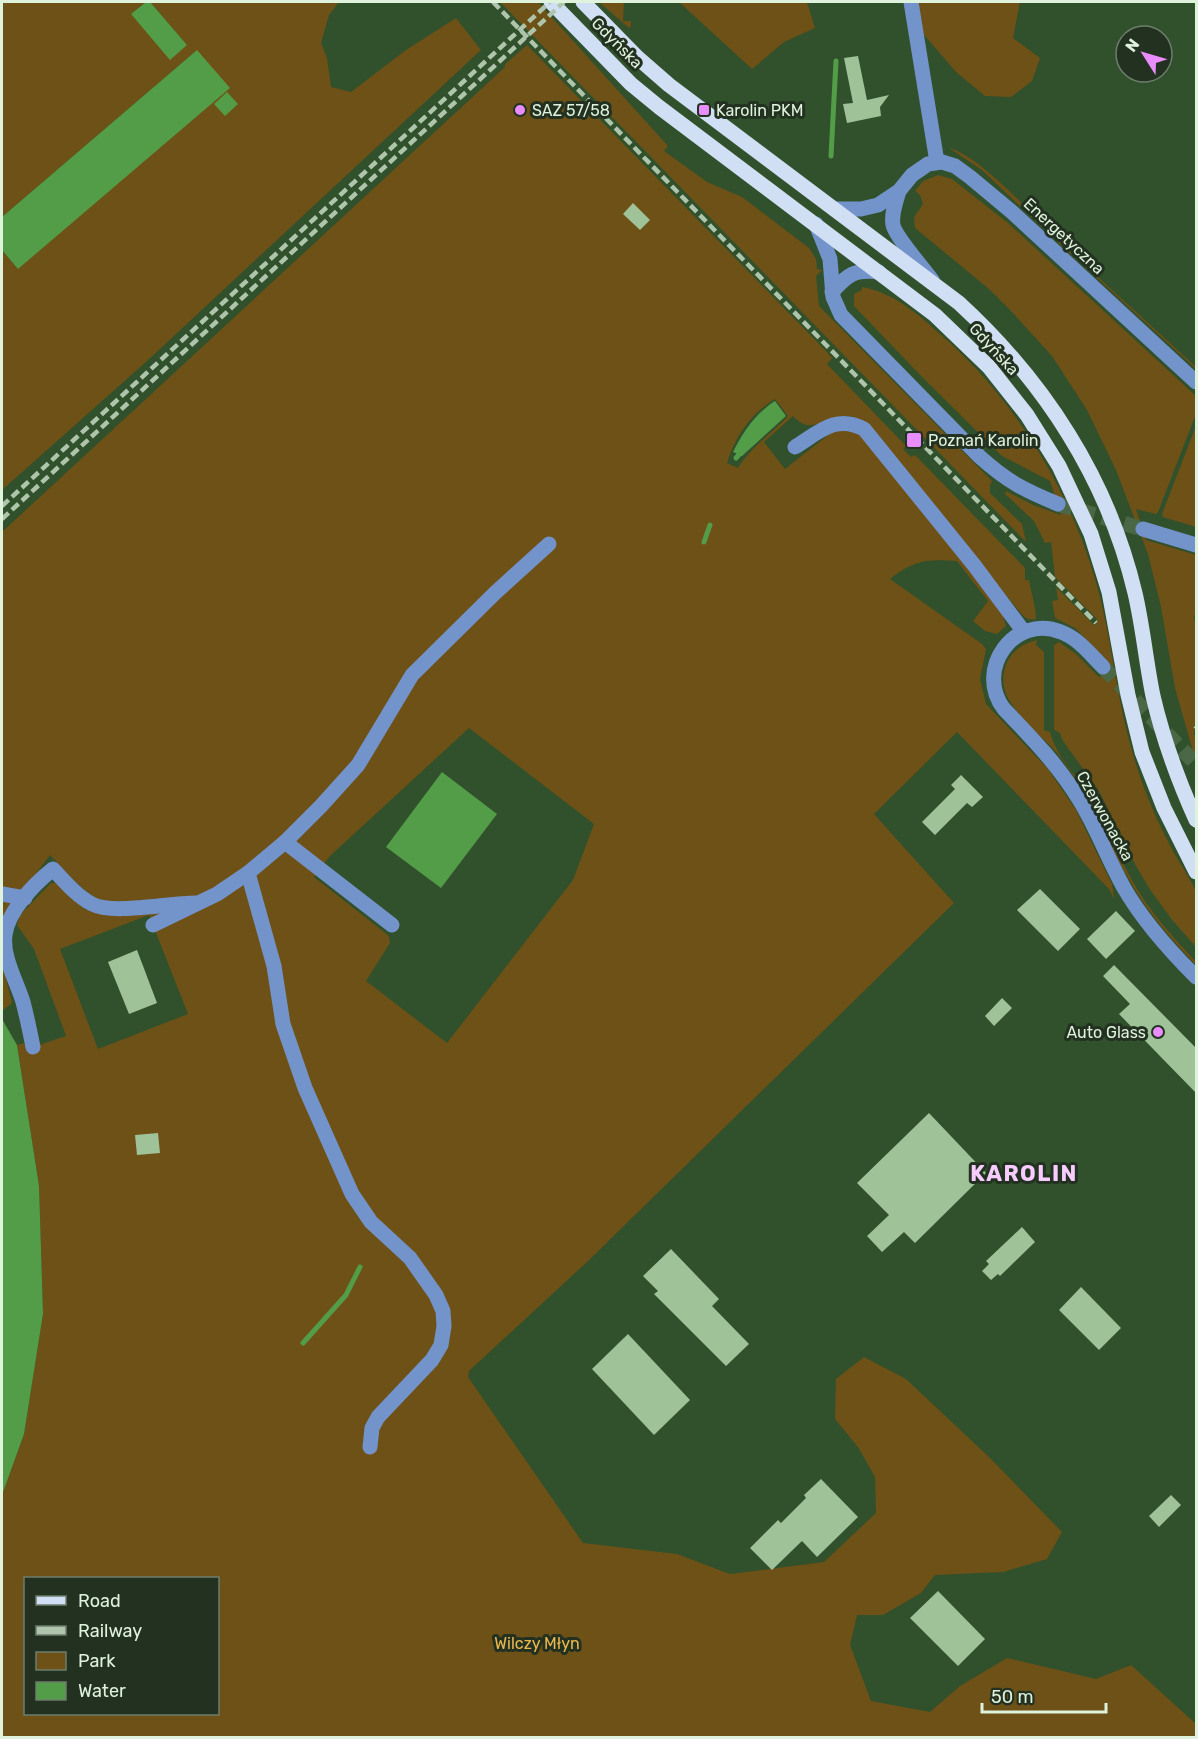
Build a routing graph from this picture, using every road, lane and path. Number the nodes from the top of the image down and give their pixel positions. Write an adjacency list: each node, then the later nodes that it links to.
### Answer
1 (551, 2): 7 (main road, Gdyńska)
2 (583, 2): 6 (main road, Gdyńska)
3 (911, 2): 4 (street)
4 (937, 162): 5 (street); 11 (street, Energetyczna)
5 (898, 191): 6 (street); 9 (street)
6 (835, 209): 9 (main road, Gdyńska)
7 (816, 224): 8 (main road, Gdyńska); 10 (street)
8 (879, 272): 10 (street); 21 (main road, Gdyńska)
9 (934, 283): 19 (main road, Gdyńska)
10 (832, 292): 13 (street)
11 (1197, 382)
12 (795, 447): 17 (street)
13 (1058, 504)
14 (1143, 529): 16 (street)
15 (549, 544): 20 (street)
16 (1197, 545)
17 (1024, 632): 18 (street); 28 (street, Czerwonacka)
18 (1103, 667)
19 (1197, 820)
20 (285, 842): 22 (street); 27 (street)
21 (1197, 872)
22 (248, 873): 25 (street); 30 (street)
23 (2, 894): 24 (street)
24 (25, 898): 25 (street); 29 (street)
25 (195, 903): 26 (street)
26 (153, 925)
27 (392, 925)
28 (1197, 977)
29 (33, 1047)
30 (370, 1447)

